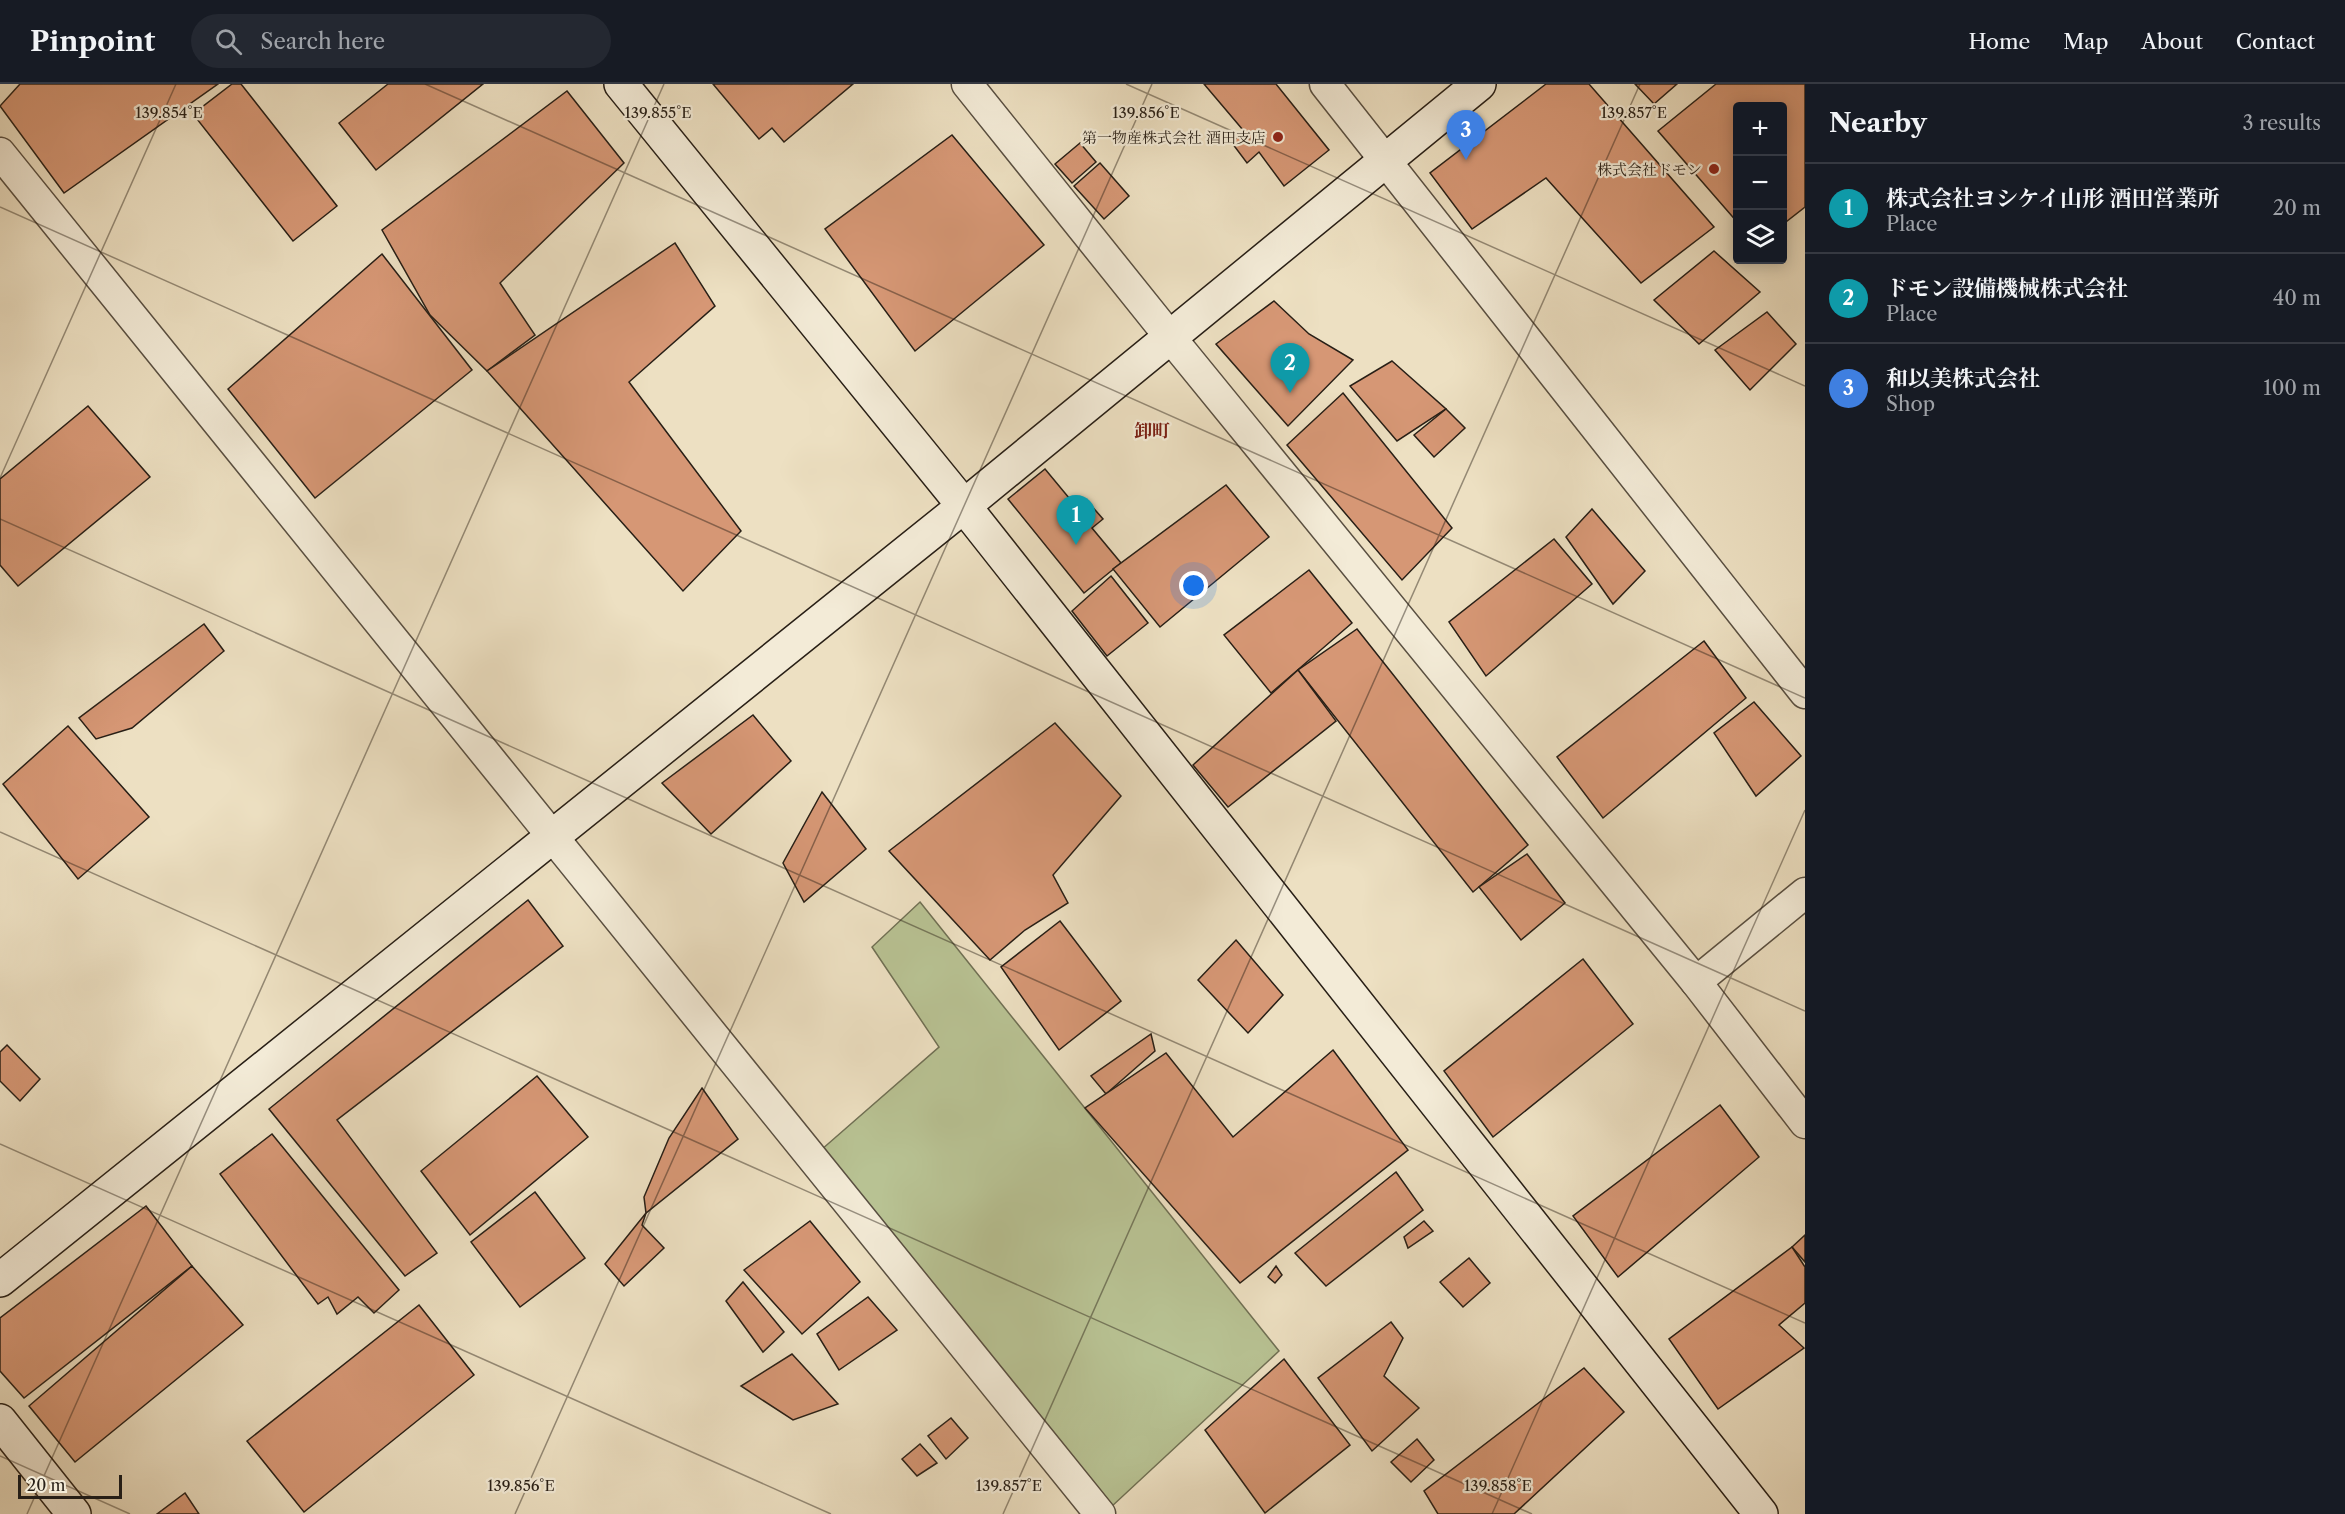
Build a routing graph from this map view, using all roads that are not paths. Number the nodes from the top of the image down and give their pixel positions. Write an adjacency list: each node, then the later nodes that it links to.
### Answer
1 (621, 84): 8 (street)
2 (967, 84): 7 (street)
3 (1325, 84): 6 (street)
4 (1479, 84): 6 (street)
5 (0, 153): 10 (street)
6 (1386, 160): 7 (street); 9 (street)
7 (1170, 337): 8 (street); 12 (street)
8 (964, 506): 10 (street); 18 (street)
9 (1805, 693)
10 (553, 838): 14 (street); 17 (street)
11 (1805, 893): 12 (street)
12 (1696, 982): 13 (street)
13 (1805, 1123)
14 (0, 1280)
15 (0, 1421): 16 (street)
16 (74, 1514)
17 (1100, 1514)
18 (1761, 1514)

